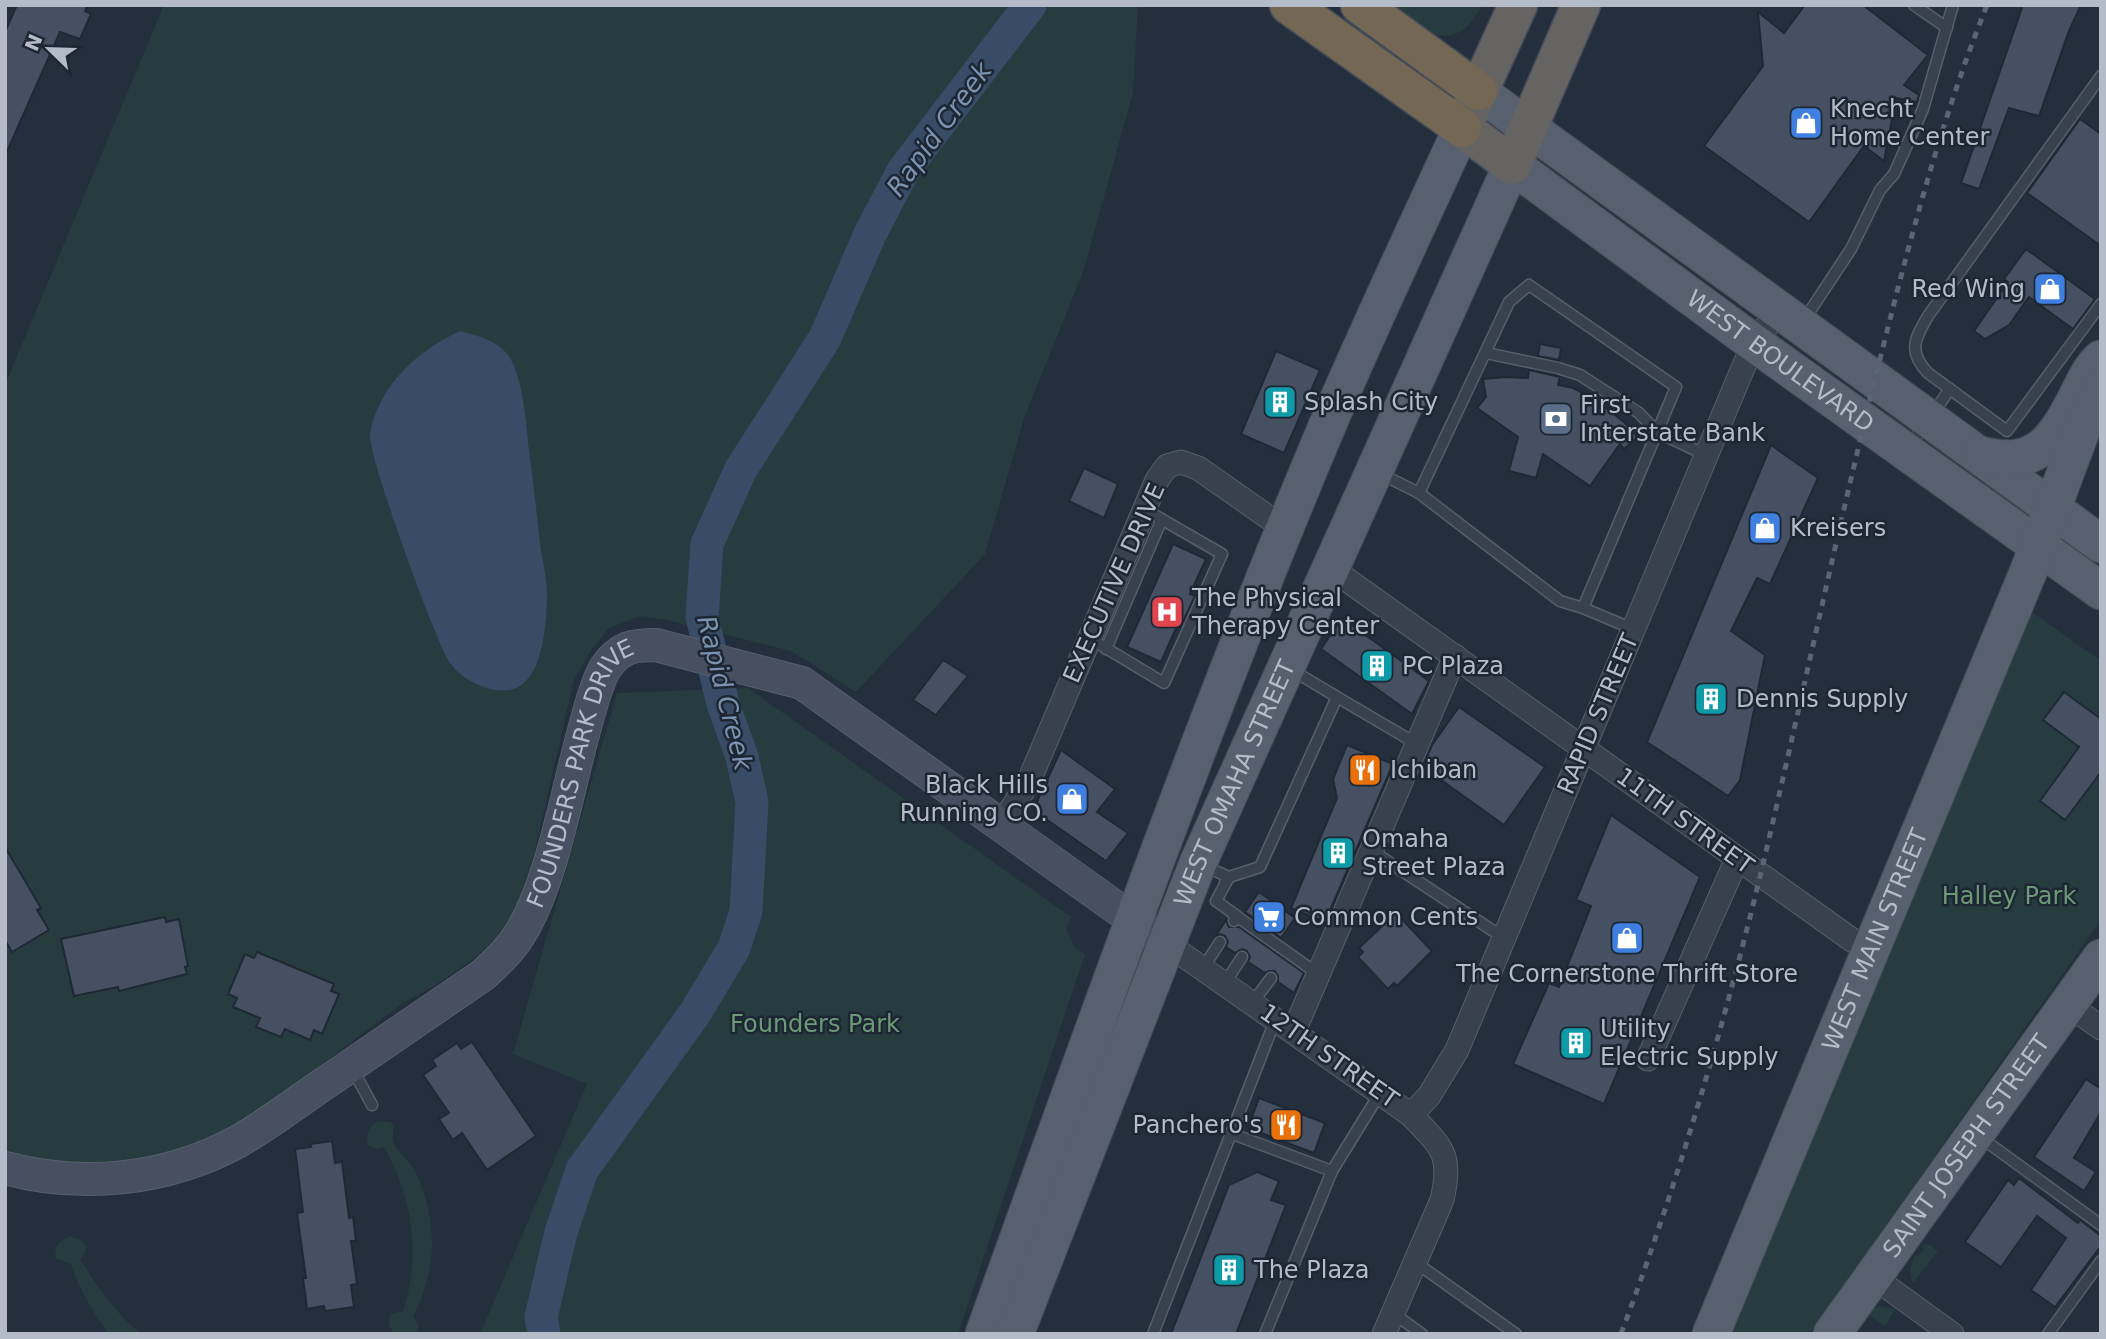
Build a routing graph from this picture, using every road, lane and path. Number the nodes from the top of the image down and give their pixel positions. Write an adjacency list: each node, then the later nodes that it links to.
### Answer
1 (1289, 5): 10 (highway)
2 (1360, 5): 9 (highway)
3 (1518, 5): 9 (highway)
4 (1581, 5): 11 (highway, WEST OMAHA STREET)
5 (1914, 5): 7 (lane)
6 (1953, 5): 7 (lane)
7 (1947, 28): 14 (lane)
8 (2101, 76): 19 (lane)
9 (1478, 91): 10 (highway); 11 (main road, WEST BOULEVARD)
10 (1461, 128): 12 (highway, WEST BOULEVARD); 28 (main road, WEST OMAHA STREET)
11 (1528, 128): 12 (highway, WEST OMAHA STREET); 14 (main road, WEST BOULEVARD)
12 (1512, 164): 15 (main road, WEST BOULEVARD); 24 (main road, WEST OMAHA STREET)
13 (2101, 304): 19 (lane)
14 (1789, 318): 15 (street, RAPID STREET); 19 (main road, WEST BOULEVARD)
15 (1754, 343): 21 (main road, WEST BOULEVARD); 22 (street, RAPID STREET)
16 (1486, 353): 20 (lane); 20 (lane); 25 (lane)
17 (2101, 359): 23 (main road)
18 (2101, 387): 26 (main road, WEST MAIN STREET)
19 (1939, 404): 21 (lane); 23 (main road, WEST BOULEVARD)
20 (1657, 432): 22 (lane); 33 (lane)
21 (1906, 452): 30 (main road, WEST BOULEVARD)
22 (1706, 455): 34 (street, RAPID STREET)
23 (1980, 455): 26 (main road, WEST BOULEVARD)
24 (1373, 470): 25 (lane); 31 (main road, WEST OMAHA STREET)
25 (1419, 492): 33 (lane)
26 (2052, 509): 29 (main road, WEST BOULEVARD); 30 (main road, WEST MAIN STREET)
27 (1153, 514): 28 (street, EXECUTIVE DRIVE); 35 (street, EXECUTIVE DRIVE); 35 (lane)
28 (1285, 529): 45 (main road, WEST OMAHA STREET)
29 (2101, 544)
30 (2039, 546): 32 (main road, WEST BOULEVARD); 49 (main road, WEST MAIN STREET)
31 (1329, 567): 36 (street, 11TH STREET); 37 (main road, WEST OMAHA STREET)
32 (2101, 591)
33 (1583, 608): 34 (lane)
34 (1633, 629): 40 (street, RAPID STREET)
35 (1098, 643): 41 (street, EXECUTIVE DRIVE)
36 (1455, 656): 39 (street); 40 (street, 11TH STREET)
37 (1285, 665): 38 (lane); 44 (main road, WEST OMAHA STREET)
38 (1337, 697): 39 (lane); 44 (lane)
39 (1417, 744): 42 (street)
40 (1583, 748): 43 (street, 11TH STREET); 46 (street, RAPID STREET)
41 (1001, 825): 45 (main road, FOUNDERS PARK DRIVE); 61 (main road, FOUNDERS PARK DRIVE)
42 (1372, 851): 46 (lane); 53 (street)
43 (1737, 859): 49 (street, 11TH STREET); 60 (street)
44 (1213, 870): 48 (main road, WEST OMAHA STREET); 53 (lane)
45 (1133, 919): 48 (main road, FOUNDERS PARK DRIVE); 74 (main road, WEST OMAHA STREET)
46 (1504, 938): 64 (street, RAPID STREET)
47 (1220, 942): 52 (lane)
48 (1166, 943): 52 (street, 12TH STREET); 75 (main road, WEST OMAHA STREET)
49 (1872, 949): 80 (main road, WEST MAIN STREET)
50 (1242, 957): 55 (lane)
51 (2101, 958): 57 (main road, SAINT JOSEPH STREET)
52 (1203, 968): 55 (street, 12TH STREET)
53 (1318, 974): 58 (street)
54 (1271, 978): 56 (lane)
55 (1225, 983): 56 (street, 12TH STREET)
56 (1253, 1002): 58 (street, 12TH STREET)
57 (2067, 1004): 59 (street); 66 (main road, SAINT JOSEPH STREET)
58 (1285, 1024): 62 (street, 12TH STREET); 65 (lane)
59 (2101, 1028)
60 (1648, 1059)
61 (351, 1065): 63 (lane); 67 (main road, FOUNDERS PARK DRIVE)
62 (1380, 1093): 64 (street, 12TH STREET); 68 (lane)
63 (373, 1105)
64 (1411, 1115): 71 (street, 12TH STREET)
65 (1230, 1133): 68 (lane); 76 (lane)
66 (1975, 1133): 69 (lane); 72 (main road, SAINT JOSEPH STREET)
67 (5, 1168)
68 (1332, 1171): 77 (lane)
69 (2101, 1225)
70 (2101, 1261): 83 (lane)
71 (1415, 1262): 73 (street, 12TH STREET); 79 (lane)
72 (1872, 1276): 81 (main road, SAINT JOSEPH STREET); 82 (street)
73 (1389, 1323): 78 (lane)
74 (984, 1334)
75 (1014, 1334)
76 (1153, 1334)
77 (1265, 1334)
78 (1422, 1334)
79 (1516, 1334)
80 (1711, 1334)
81 (1832, 1334)
82 (1952, 1334)
83 (2048, 1334)

